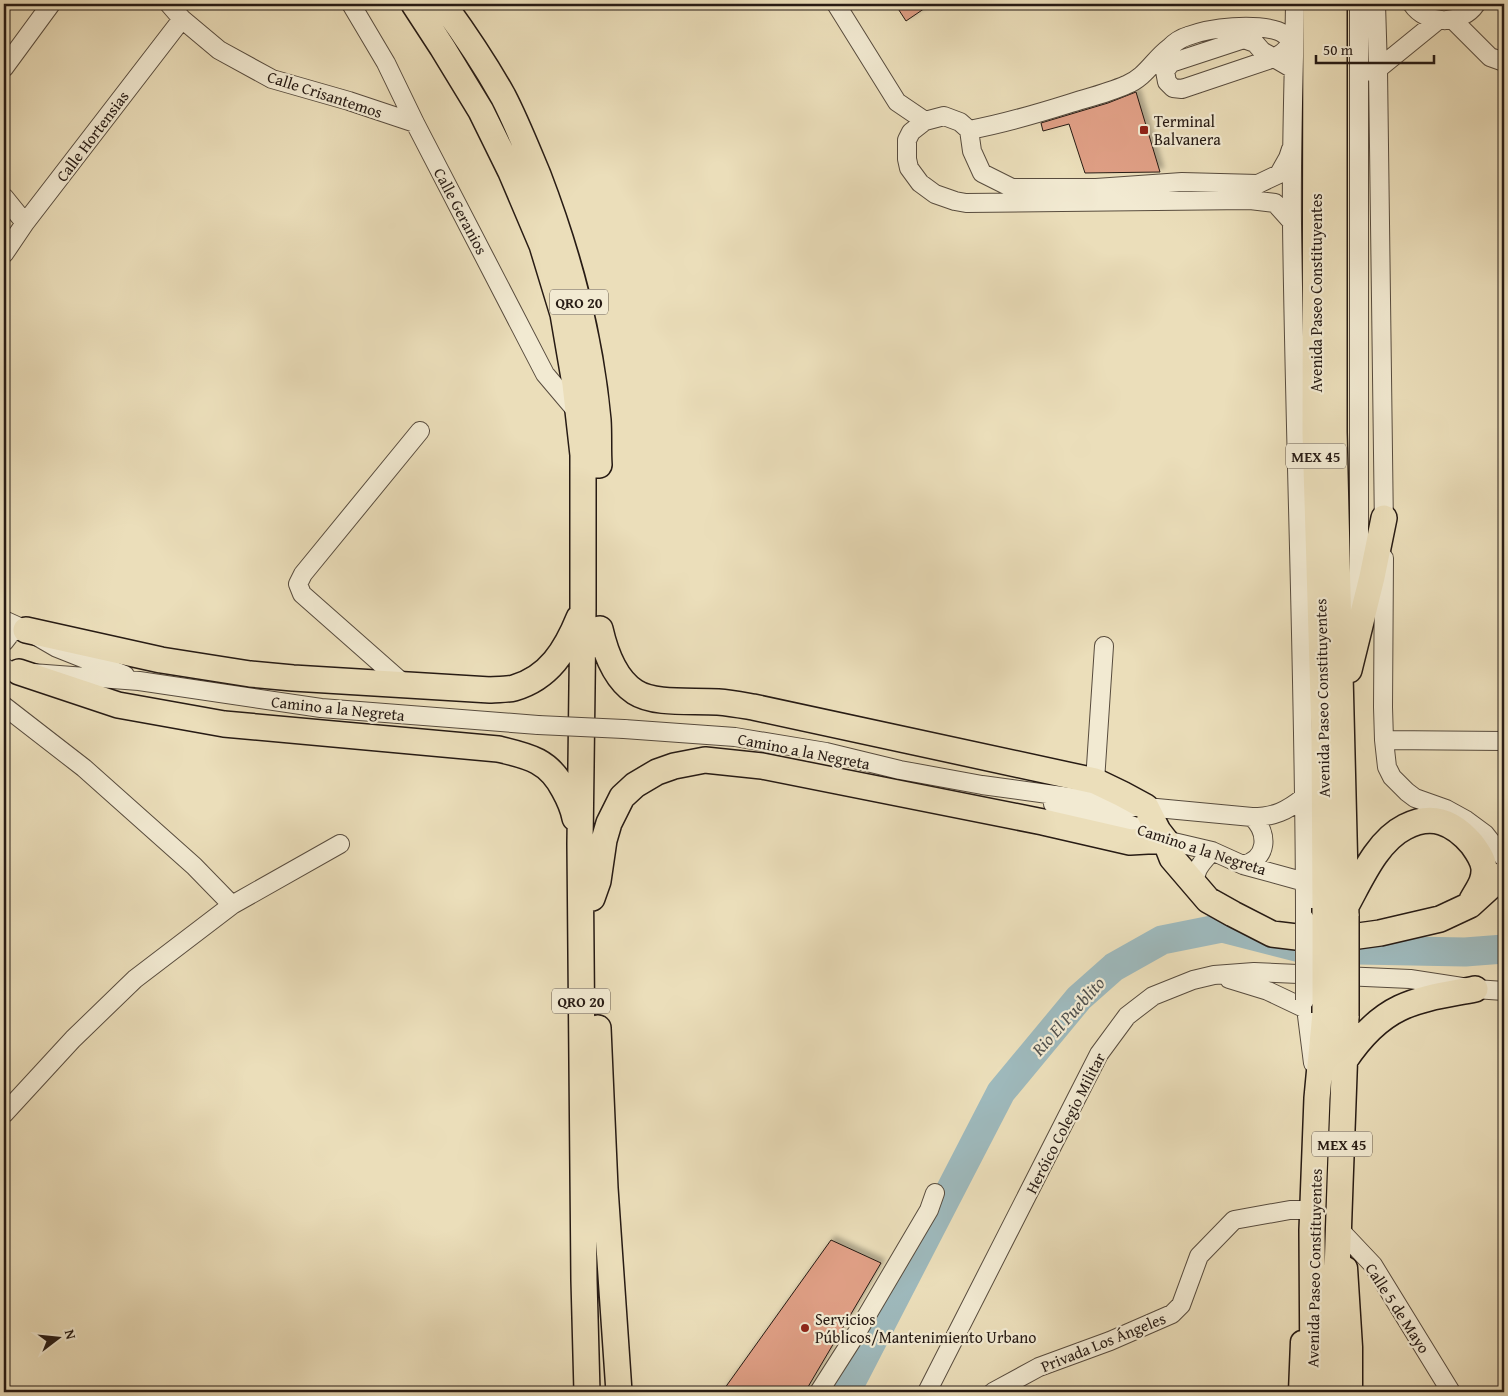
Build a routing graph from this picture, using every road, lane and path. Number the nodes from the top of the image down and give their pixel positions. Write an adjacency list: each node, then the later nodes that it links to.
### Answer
1 (51, 4): 19 (street)
2 (169, 4): 13 (street, Calle Crisantemos)
3 (351, 4): 24 (street, Calle Geranios)
4 (443, 4): 36 (highway, QRO 20)
5 (836, 4): 23 (street)
6 (1334, 4): 45 (highway, Avenida Paseo Constituyentes / MEX 45)
7 (1359, 4): 22 (street)
8 (1376, 4): 21 (street)
9 (1412, 4): 14 (street)
10 (1476, 4): 14 (street)
11 (418, 5): 31 (highway, QRO 20)
12 (1302, 7): 15 (street); 16 (street); 65 (highway, Avenida Paseo Constituyentes / MEX 45)
13 (182, 19): 24 (street, Calle Crisantemos); 29 (street, Calle Hortensias)
14 (1445, 20): 18 (street); 21 (street)
15 (1269, 29): 16 (street); 25 (street)
16 (1294, 42): 17 (street); 20 (street)
17 (1274, 58): 17 (street); 20 (street)
18 (1504, 62)
19 (4, 68)
20 (1293, 69): 26 (street)
21 (1378, 69): 22 (street); 33 (street)
22 (1359, 78): 40 (street)
23 (925, 121): 25 (street); 28 (street)
24 (415, 123): 31 (street, Calle Geranios)
25 (969, 130): 26 (street)
26 (1293, 142): 28 (street)
27 (4, 196): 29 (street)
28 (1292, 222): 50 (street)
29 (26, 223): 30 (street, Calle Hortensias)
30 (4, 254)
31 (578, 413): 34 (highway, QRO 20)
32 (420, 431): 43 (street)
33 (1384, 518): 40 (highway); 46 (street)
34 (583, 609): 43 (highway); 55 (highway, QRO 20)
35 (4, 620): 37 (street, Camino a la Negreta)
36 (600, 629): 48 (highway); 62 (highway, QRO 20)
37 (23, 630): 38 (street); 42 (street, Camino a la Negreta); 43 (highway)
38 (4, 642)
39 (1104, 646): 48 (street)
40 (1354, 649): 45 (highway)
41 (8, 668): 42 (street, Camino a la Negreta); 55 (highway)
42 (139, 681): 49 (street, Camino a la Negreta, bridge)
43 (404, 684)
44 (4, 706): 63 (street)
45 (1341, 710): 65 (highway, Avenida Paseo Constituyentes / MEX 45)
46 (1384, 740): 47 (street); 56 (street)
47 (1504, 741)
48 (1095, 781): 51 (highway)
49 (982, 785): 51 (street, Camino a la Negreta); 53 (street, Camino a la Negreta)
50 (1304, 797): 52 (street, Camino a la Negreta); 60 (street)
51 (1146, 807): 52 (street, Camino a la Negreta); 53 (highway)
52 (1252, 817): 58 (street)
53 (1165, 840): 57 (street, Camino a la Negreta); 61 (highway); 62 (highway)
54 (340, 844): 63 (street)
55 (580, 844): 76 (highway, QRO 20)
56 (1501, 846)
57 (1212, 851): 58 (street, Camino a la Negreta); 61 (street)
58 (1243, 865): 60 (street, Camino a la Negreta)
59 (1504, 874): 64 (highway)
60 (1305, 882): 65 (street)
61 (1195, 885): 64 (highway)
62 (592, 898): 72 (highway, QRO 20)
63 (232, 905): 71 (street)
64 (1470, 905): 65 (highway)
65 (1331, 912): 69 (highway, Avenida Paseo Constituyentes / MEX 45, bridge); 69 (street, bridge)
66 (1214, 975): 67 (street, Heróico Colegio Militar); 69 (street); 82 (street, Heróico Colegio Militar)
67 (1475, 989): 68 (street, Heróico Colegio Militar); 70 (highway)
68 (1504, 991)
69 (1320, 1010): 70 (highway, Avenida Paseo Constituyentes / MEX 45); 74 (highway, Avenida Paseo Constituyentes / MEX 45)
70 (1345, 1060): 75 (highway, Avenida Paseo Constituyentes / MEX 45)
71 (4, 1114)
72 (605, 1188): 79 (highway, QRO 20); 80 (highway)
73 (935, 1193): 81 (street)
74 (1313, 1220): 83 (street, Privada Los Ángeles); 84 (main road); 85 (highway, Avenida Paseo Constituyentes / MEX 45)
75 (1339, 1229): 86 (highway, Avenida Paseo Constituyentes / MEX 45); 87 (main road); 88 (street, Calle 5 de Mayo)
76 (584, 1280): 77 (highway); 78 (highway, QRO 20)
77 (578, 1392)
78 (587, 1392)
79 (609, 1392)
80 (619, 1392)
81 (819, 1392)
82 (927, 1392)
83 (992, 1392)
84 (1300, 1392)
85 (1313, 1392)
86 (1334, 1392)
87 (1352, 1392)
88 (1452, 1392)

